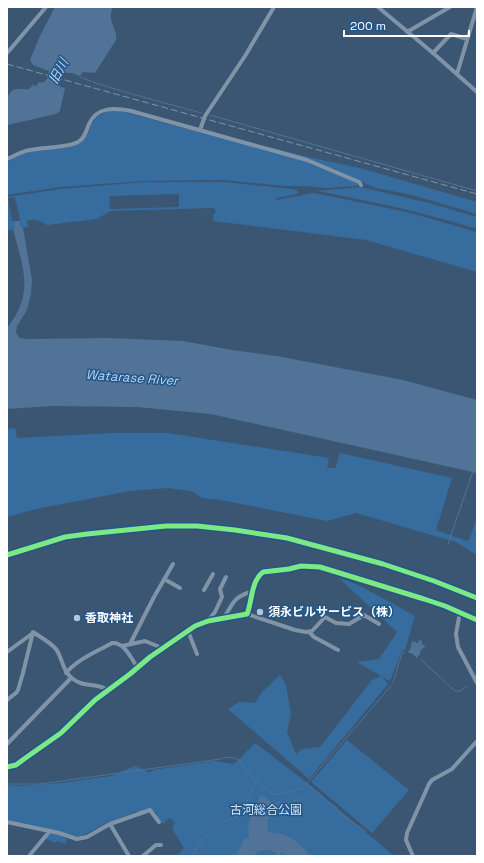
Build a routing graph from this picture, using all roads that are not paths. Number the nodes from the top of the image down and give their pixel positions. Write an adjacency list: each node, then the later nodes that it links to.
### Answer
1 (46, 7): 8 (street)
2 (274, 7): 12 (street)
3 (378, 7): 6 (street)
4 (450, 7): 6 (street)
5 (477, 7): 7 (street)
6 (407, 32): 9 (street)
7 (468, 39): 9 (street); 10 (street)
8 (8, 52)
9 (433, 53): 10 (street)
10 (457, 74): 11 (street)
11 (477, 92)
12 (200, 130): 13 (street); 14 (street)
13 (7, 159)
14 (361, 185)
15 (172, 564): 19 (street)
16 (326, 569): 22 (street); 23 (street)
17 (213, 574): 21 (street)
18 (226, 577): 27 (street)
19 (164, 579): 20 (street); 32 (street)
20 (180, 588)
21 (204, 590)
22 (254, 591): 24 (street); 25 (street)
23 (460, 612): 26 (street); 41 (street)
24 (246, 614): 25 (street); 31 (street)
25 (224, 618): 27 (street)
26 (477, 620)
27 (208, 621): 29 (street)
28 (379, 624): 31 (street)
29 (188, 631): 34 (street); 37 (street)
30 (33, 632): 36 (street); 39 (street); 43 (street)
31 (309, 632): 35 (street)
32 (130, 644): 33 (street); 34 (street)
33 (122, 646): 38 (street); 39 (street)
34 (162, 648): 38 (street)
35 (338, 650)
36 (7, 652)
37 (197, 654)
38 (138, 668): 42 (street)
39 (66, 673): 40 (street)
40 (71, 678): 42 (street); 45 (street)
41 (477, 683)
42 (108, 690): 46 (street)
43 (7, 700)
44 (477, 741): 55 (street)
45 (7, 744)
46 (7, 767)
47 (7, 822): 50 (street)
48 (159, 822): 49 (street)
49 (110, 824): 50 (street); 53 (street)
50 (49, 832): 52 (street)
51 (161, 846): 54 (street)
52 (29, 856)
53 (129, 856)
54 (143, 856)
55 (413, 856)

